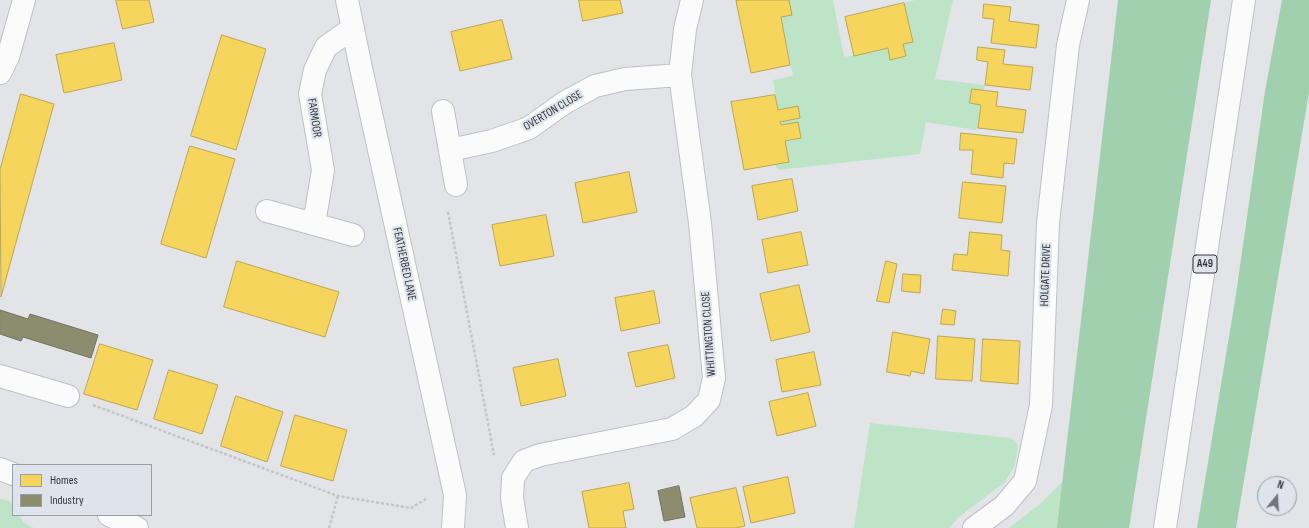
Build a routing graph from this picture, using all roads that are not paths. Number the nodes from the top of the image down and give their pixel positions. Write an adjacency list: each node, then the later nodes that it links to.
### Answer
1 (24, 0): 7 (main road)
2 (347, 0): 6 (main road, FEATHERBED LANE)
3 (692, 0): 8 (main road, WHITTINGTON CLOSE)
4 (1078, 0): 23 (main road, HOLGATE DRIVE)
5 (1244, 0): 24 (main road, A49)
6 (353, 28): 13 (main road, FARMOOR); 21 (main road, FEATHERBED LANE)
7 (0, 73)
8 (680, 76): 10 (main road, OVERTON CLOSE); 22 (main road, WHITTINGTON CLOSE)
9 (442, 111): 10 (main road)
10 (450, 150): 11 (main road)
11 (456, 185)
12 (267, 211): 13 (main road)
13 (314, 224): 14 (main road)
14 (353, 235)
15 (0, 376): 16 (main road)
16 (68, 396)
17 (0, 469): 18 (main road)
18 (12, 474)
19 (111, 516): 20 (main road)
20 (137, 528)
21 (453, 528)
22 (517, 528)
23 (974, 528)
24 (1165, 528)

